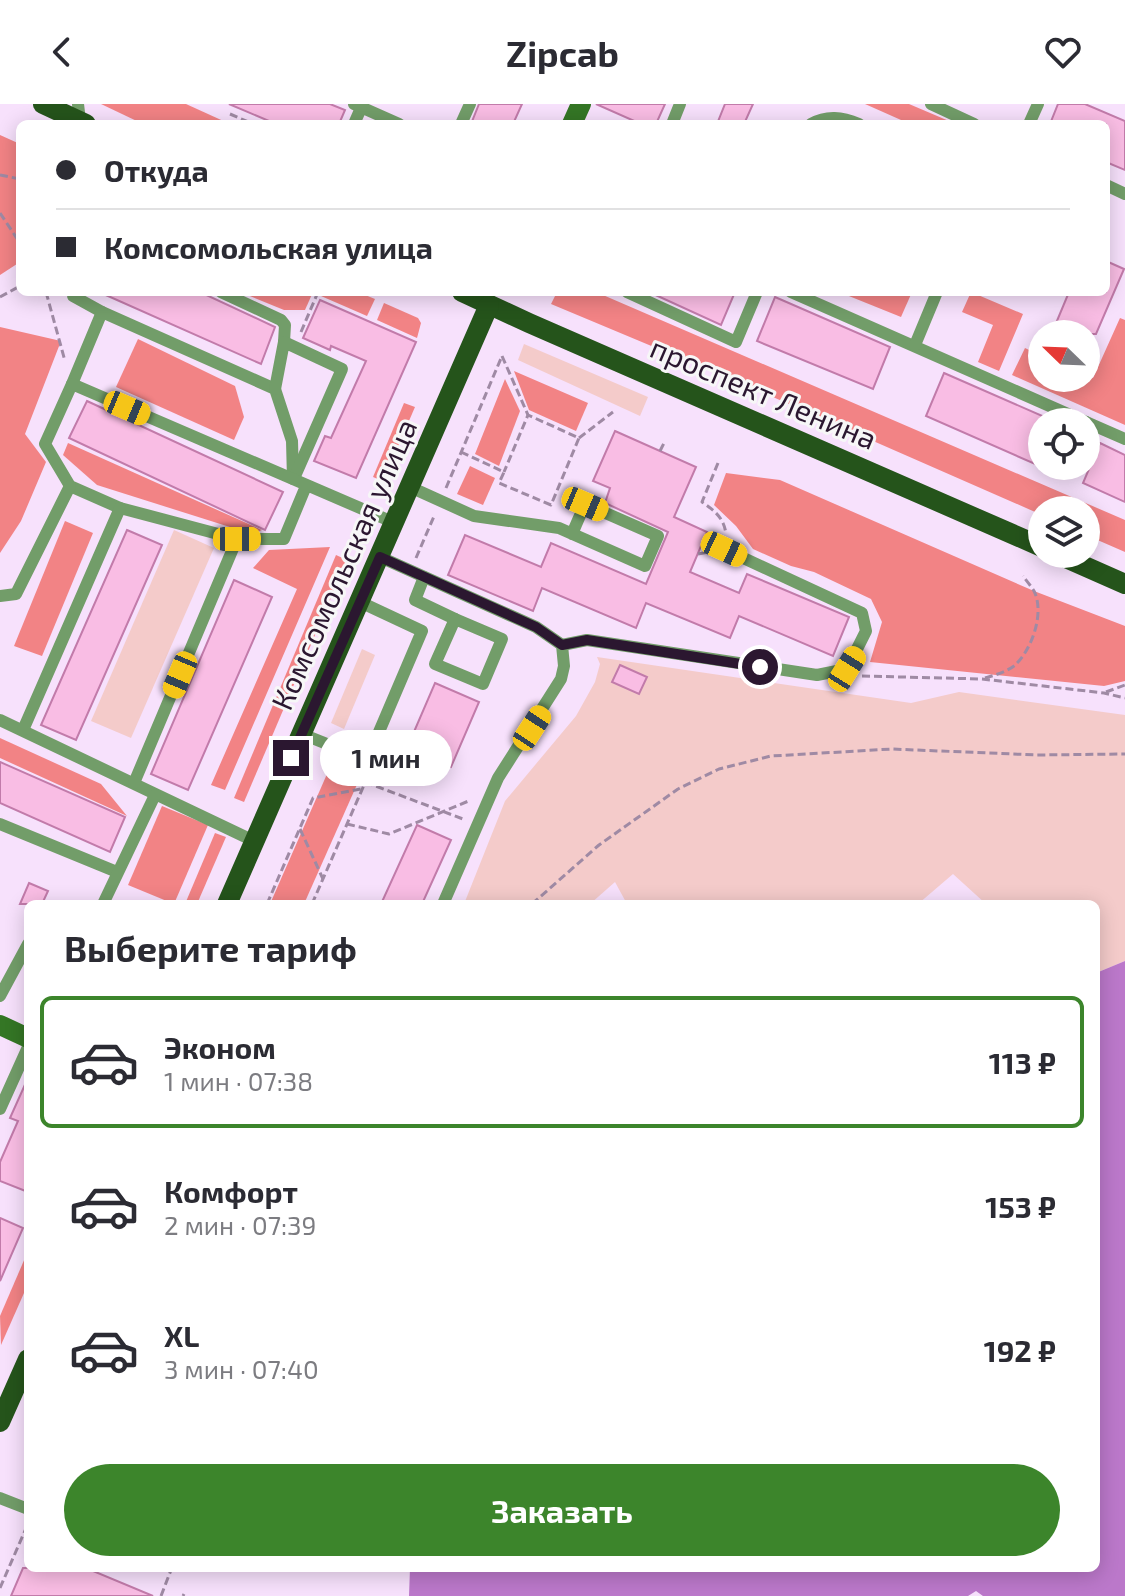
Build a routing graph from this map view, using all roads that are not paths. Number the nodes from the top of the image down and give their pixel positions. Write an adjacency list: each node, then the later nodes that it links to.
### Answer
1 (43, 104): 4 (main road)
2 (931, 104): 8 (lane)
3 (359, 105): 5 (lane)
4 (81, 116)
5 (391, 120)
6 (822, 120): 7 (lane)
7 (850, 120)
8 (965, 120)
9 (73, 296): 16 (lane)
10 (230, 296): 17 (lane)
11 (636, 296): 12 (lane)
12 (755, 296)
13 (800, 296): 18 (lane)
14 (935, 296): 18 (lane)
15 (492, 298): 27 (main road, Комсомольская улица); 32 (main road, проспект Ленина)
16 (102, 312): 19 (lane); 20 (lane)
17 (290, 344): 20 (lane); 24 (lane)
18 (915, 345): 21 (lane)
19 (72, 384): 24 (lane); 25 (lane)
20 (275, 389): 24 (lane)
21 (1055, 408)
22 (1100, 428): 23 (lane)
23 (1125, 439)
24 (293, 479): 26 (lane)
25 (70, 486): 28 (lane); 38 (lane)
26 (306, 486): 29 (lane); 31 (lane)
27 (410, 487): 29 (main road, Комсомольская улица); 30 (lane)
28 (120, 508): 31 (lane); 43 (lane)
29 (395, 523): 34 (main road, Комсомольская улица)
30 (572, 534): 30 (lane)
31 (237, 539): 45 (lane)
32 (1028, 541)
33 (724, 549): 41 (lane)
34 (380, 557): 36 (lane); 39 (main road, Комсомольская улица)
35 (1089, 568): 37 (main road)
36 (424, 577): 40 (lane); 41 (lane)
37 (1125, 584)
38 (0, 596)
39 (360, 602): 44 (main road, Комсомольская улица); 44 (lane)
40 (455, 619): 40 (lane)
41 (562, 645): 52 (lane)
42 (0, 720): 43 (lane)
43 (23, 730): 45 (lane)
44 (302, 734): 48 (main road, Комсомольская улица)
45 (134, 783): 46 (lane)
46 (155, 795): 48 (lane); 49 (lane)
47 (0, 824): 49 (lane)
48 (254, 841): 51 (main road, Комсомольская улица)
49 (117, 872): 50 (lane)
50 (105, 900)
51 (229, 900)
52 (445, 900)
53 (24, 951): 54 (lane)
54 (0, 996)
55 (0, 1025): 56 (street)
56 (24, 1036)
57 (24, 1056): 58 (lane)
58 (0, 1109)
59 (24, 1375): 60 (main road)
60 (0, 1422)
61 (0, 1498): 62 (lane)
62 (24, 1507)

